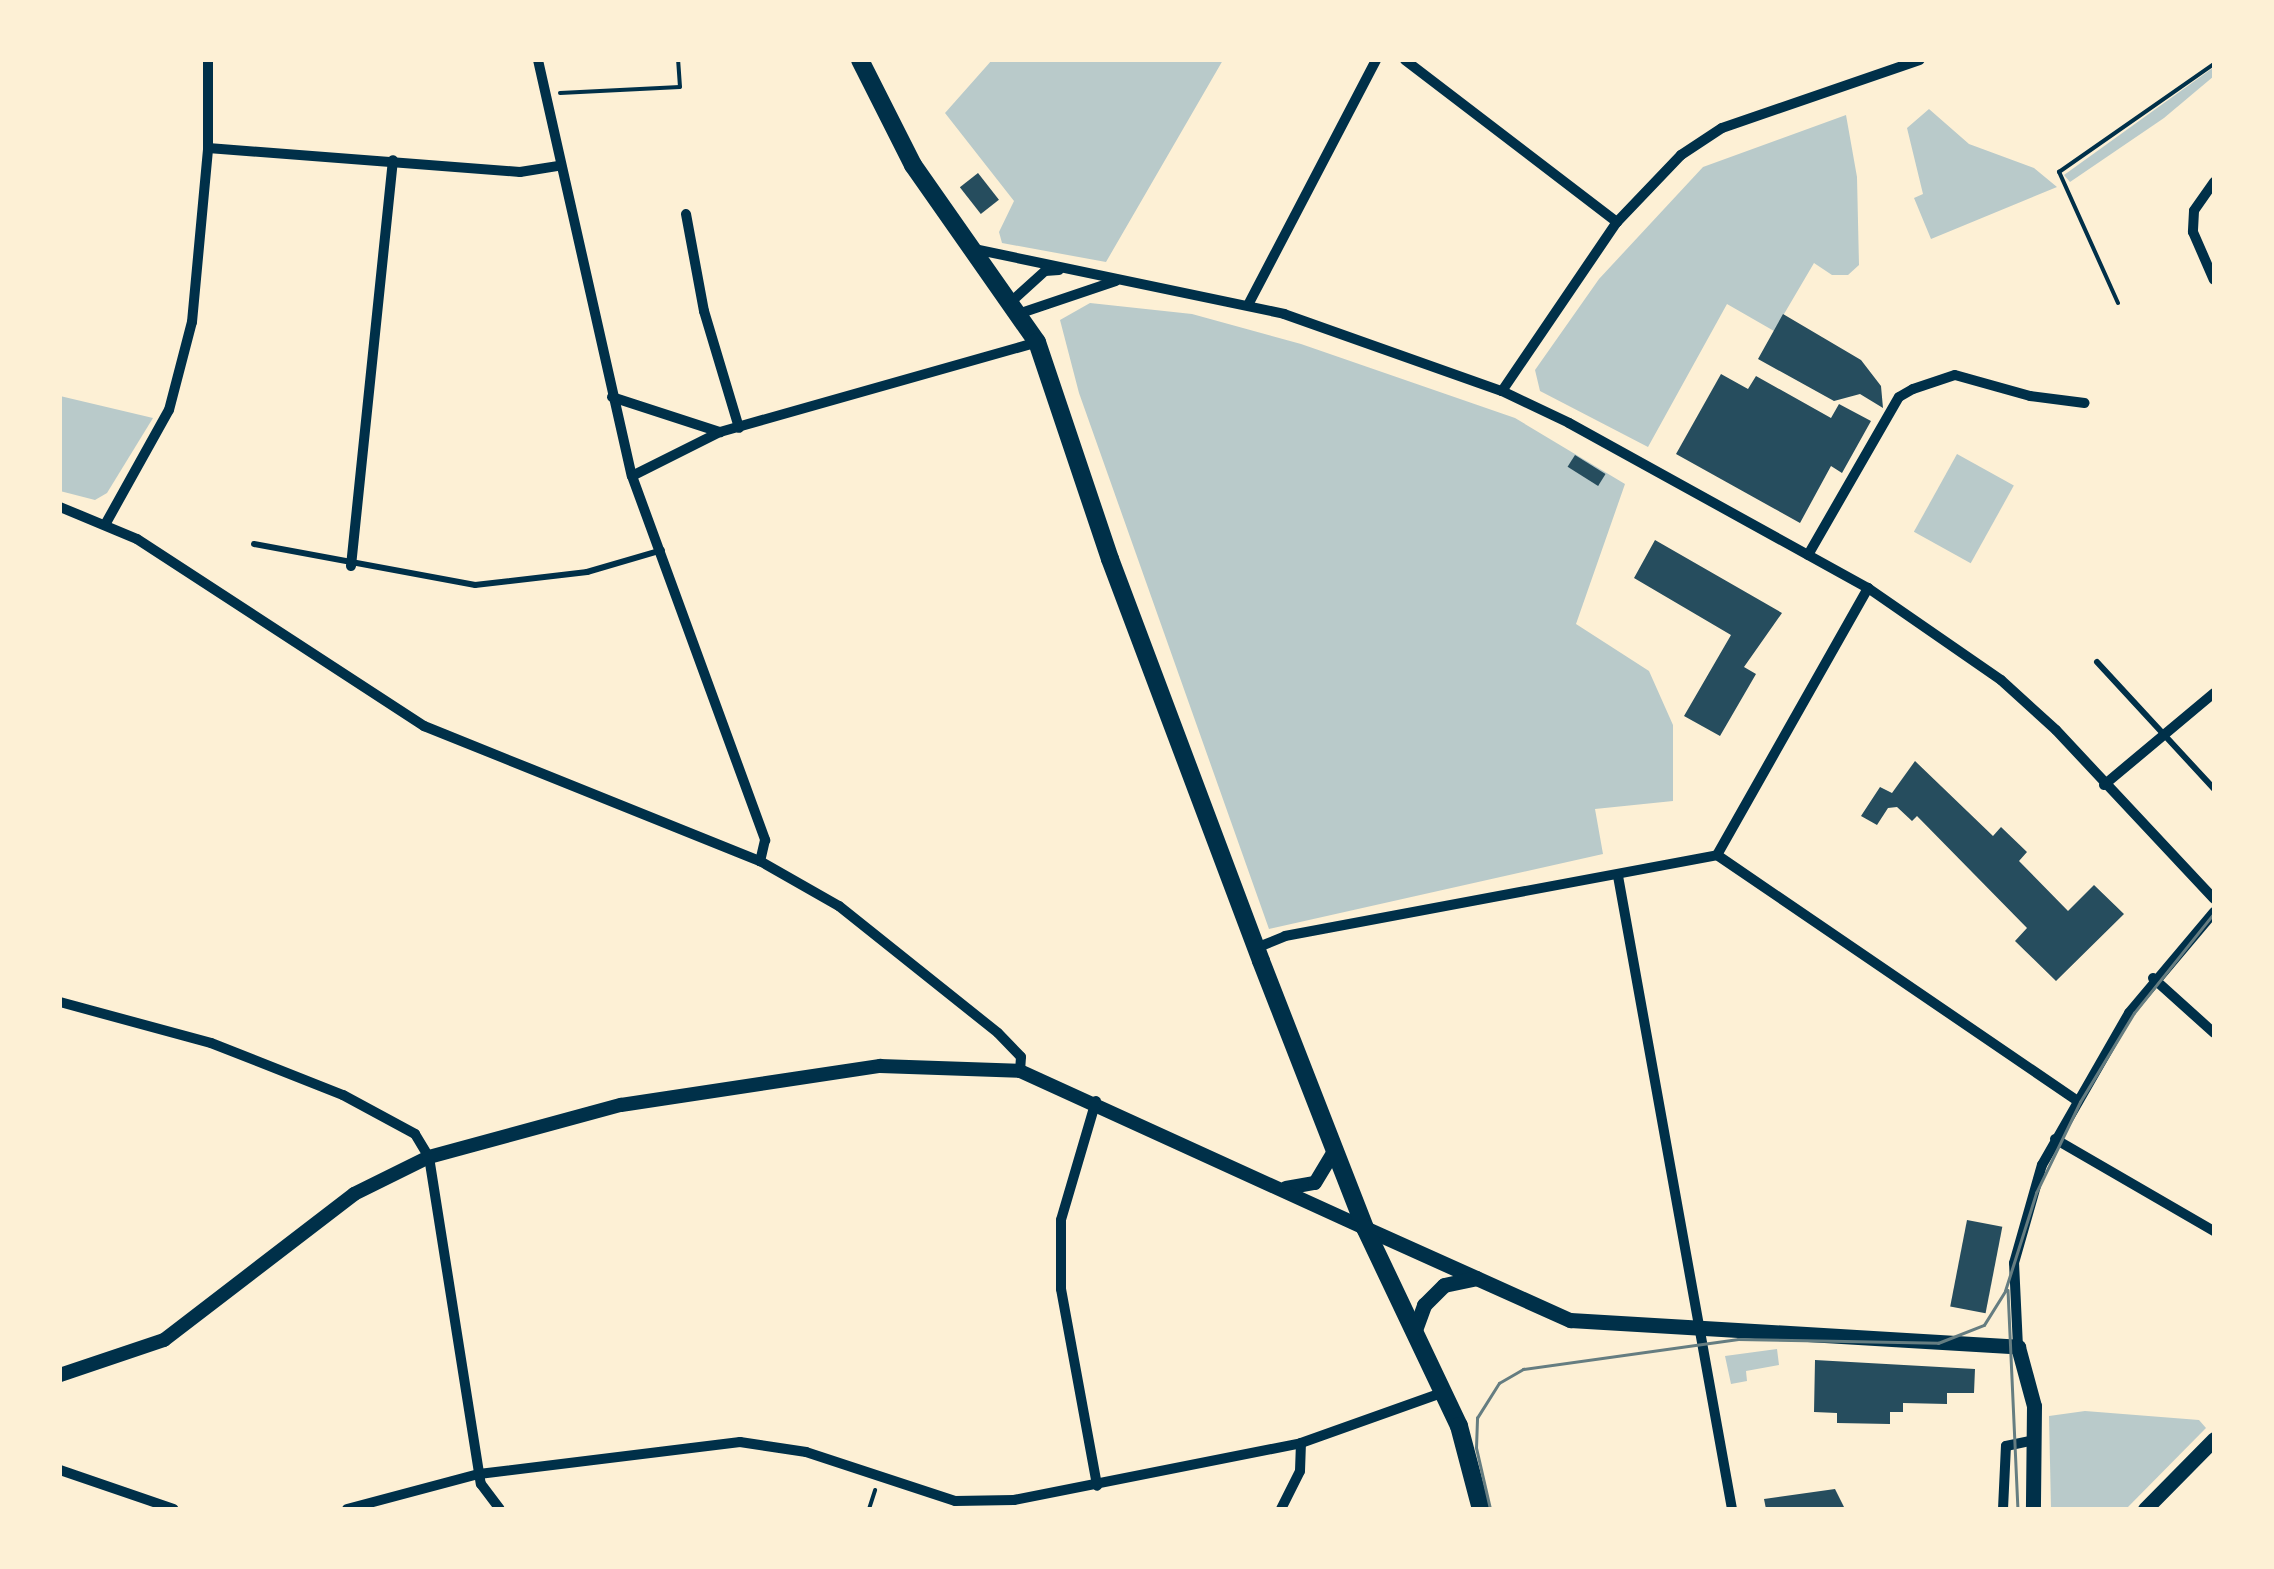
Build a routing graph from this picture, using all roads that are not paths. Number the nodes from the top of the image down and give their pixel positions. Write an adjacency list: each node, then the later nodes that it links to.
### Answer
1 (208, 60): 7 (street)
2 (538, 60): 9 (street)
3 (860, 60): 13 (main road)
4 (1376, 60): 17 (street)
5 (1405, 60): 12 (street)
6 (1920, 60): 12 (street)
7 (208, 148): 8 (street); 27 (street)
8 (394, 160): 9 (street); 31 (street)
9 (559, 166): 21 (street)
10 (2214, 182): 16 (street)
11 (686, 214): 23 (street)
12 (1617, 222): 20 (street)
13 (974, 250): 14 (street); 18 (main road)
14 (1070, 268): 15 (street); 18 (street)
15 (1117, 280): 17 (street); 18 (street)
16 (2214, 280)
17 (1248, 304): 20 (street)
18 (1017, 306): 19 (main road)
19 (1038, 342): 23 (street); 43 (main road)
20 (1502, 391): 30 (street)
21 (612, 397): 24 (street); 25 (street)
22 (2085, 402): 30 (street)
23 (740, 428): 24 (street)
24 (720, 432): 25 (street)
25 (632, 476): 29 (street)
26 (60, 507): 27 (street)
27 (106, 523): 39 (street)
28 (254, 544): 31 (lane)
29 (663, 550): 31 (lane); 39 (street)
30 (1808, 554): 32 (street)
31 (351, 566)
32 (1868, 588): 36 (street); 38 (street)
33 (2097, 662): 35 (lane)
34 (2214, 693): 35 (street)
35 (2167, 735): 36 (street); 37 (lane)
36 (2104, 785): 41 (street)
37 (2214, 788)
38 (1717, 855): 40 (street); 49 (street)
39 (760, 861): 47 (street)
40 (1618, 876): 43 (street); 57 (street)
41 (2214, 900)
42 (2214, 912): 44 (street)
43 (1256, 948): 51 (main road)
44 (2153, 978): 46 (street); 49 (street)
45 (60, 1002): 52 (street)
46 (2214, 1032)
47 (1020, 1070): 48 (street); 52 (street)
48 (1097, 1100): 53 (street); 67 (street)
49 (2076, 1100): 50 (street)
50 (2055, 1139): 55 (street); 59 (street)
51 (1334, 1150): 53 (street); 54 (main road)
52 (429, 1157): 60 (street); 66 (street)
53 (1286, 1188): 54 (street)
54 (1365, 1228): 56 (main road); 58 (main road)
55 (2214, 1232)
56 (1476, 1278): 57 (main road); 58 (main road)
57 (1697, 1329): 59 (main road); 73 (street)
58 (1415, 1330): 61 (main road)
59 (2018, 1346): 63 (main road)
60 (60, 1374)
61 (1444, 1392): 64 (street); 72 (main road)
62 (2214, 1439): 76 (main road)
63 (2036, 1440): 74 (street); 75 (main road)
64 (1300, 1443): 67 (street); 71 (street)
65 (60, 1470): 68 (street)
66 (480, 1474): 67 (street); 69 (street); 70 (street)
67 (1097, 1486)
68 (174, 1509)
69 (347, 1509)
70 (500, 1509)
71 (1281, 1509)
72 (1481, 1509)
73 (1732, 1509)
74 (2003, 1509)
75 (2032, 1509)
76 (2145, 1509)

